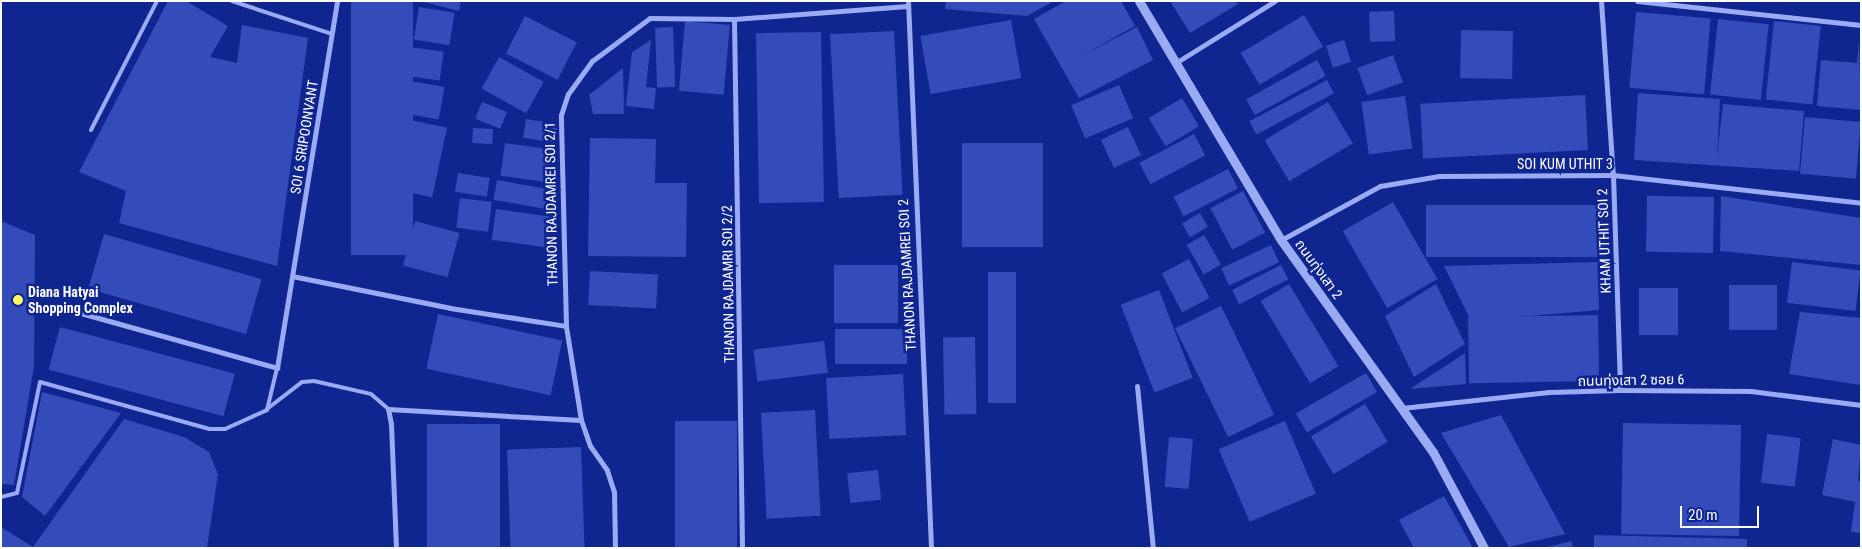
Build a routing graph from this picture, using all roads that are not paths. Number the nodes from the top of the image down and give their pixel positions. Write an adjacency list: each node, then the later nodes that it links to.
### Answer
1 (157, 1): 13 (lane)
2 (232, 1): 11 (lane)
3 (338, 1): 11 (street, SOI 6 SRIPOONVANT)
4 (1139, 1): 12 (street, ถนนทุ่งเสา 2)
5 (1275, 1): 12 (street)
6 (1602, 1): 14 (street, KHAM UTHIT SOI 2)
7 (1637, 1): 10 (street)
8 (908, 4): 9 (street, THANON RAJDAMREI SOI 2/1); 32 (street, THANON RAJDAMREI SOI 2)
9 (734, 20): 19 (street, THANON RAJDAMREI SOI 2/1); 31 (street, THANON RAJDAMRI SOI 2/2)
10 (1861, 24)
11 (332, 34): 17 (street, SOI 6 SRIPOONVANT)
12 (1177, 62): 16 (street, ถนนทุ่งเสา 2)
13 (91, 130)
14 (1613, 175): 15 (street, SOI KUM UTHIT 3); 16 (street, SOI KUM UTHIT 3); 22 (street, KHAM UTHIT SOI 2)
15 (1861, 203)
16 (1282, 240): 24 (street, ถนนทุ่งเสา 2)
17 (292, 276): 19 (street); 20 (street, SOI 6 SRIPOONVANT)
18 (77, 312): 20 (street)
19 (566, 326): 27 (street, THANON RAJDAMREI SOI 2/1)
20 (276, 368): 26 (lane)
21 (1137, 386): 33 (street)
22 (1620, 390): 23 (street, ถนนทุ่งเสา 2 ซอย 6); 24 (street, ถนนทุ่งเสา 2 ซอย 6)
23 (1861, 405)
24 (1402, 408): 34 (street, ถนนทุ่งเสา 2)
25 (388, 409): 26 (lane); 27 (street); 29 (street)
26 (266, 410): 28 (lane)
27 (581, 420): 30 (street, THANON RAJDAMREI SOI 2/1)
28 (1, 497)
29 (396, 548)
30 (614, 548)
31 (742, 548)
32 (931, 548)
33 (1153, 548)
34 (1484, 548)

